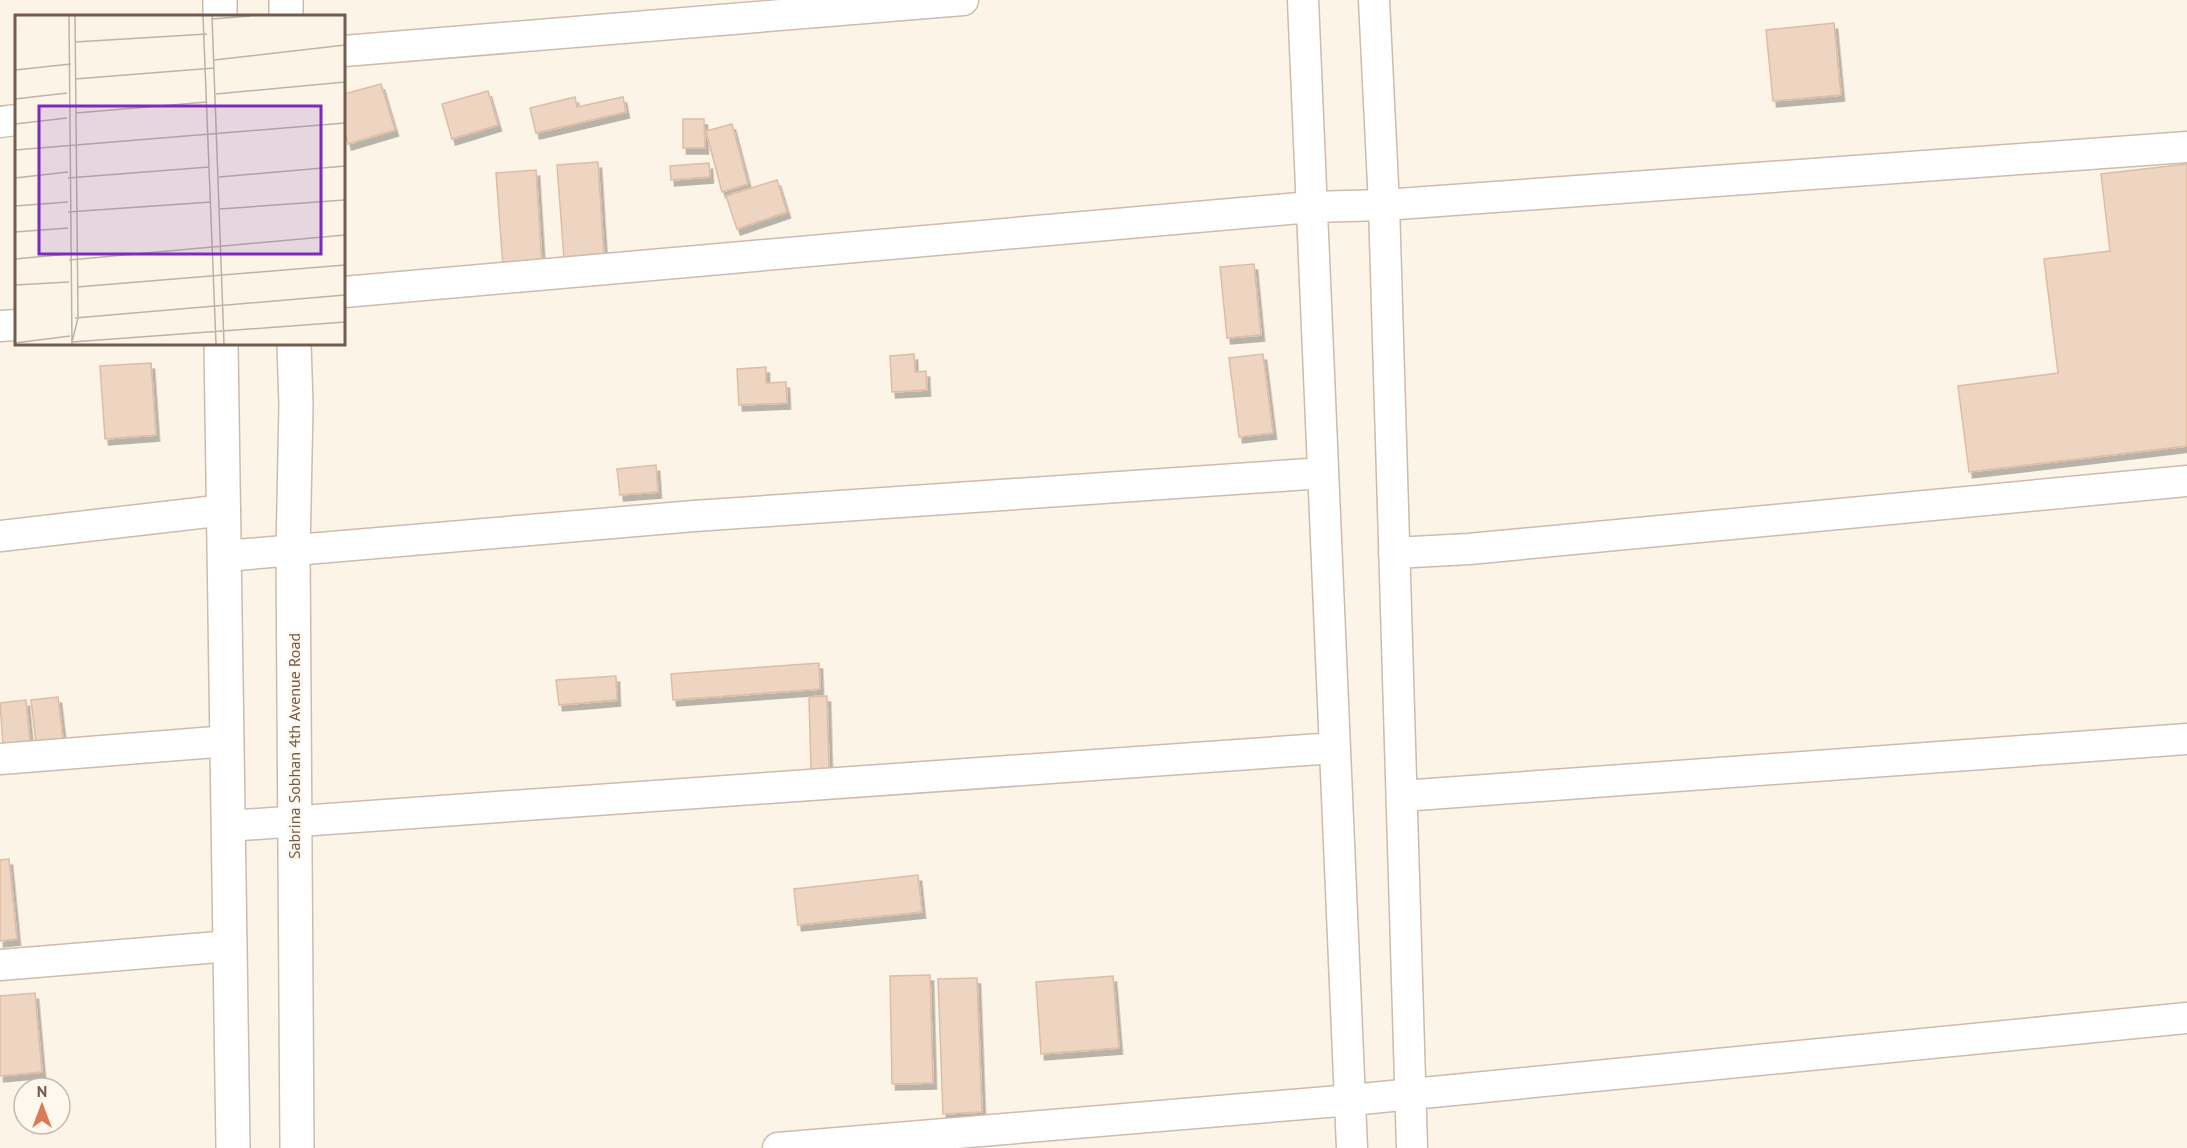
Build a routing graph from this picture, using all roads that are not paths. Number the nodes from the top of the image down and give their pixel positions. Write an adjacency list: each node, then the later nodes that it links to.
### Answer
1 (963, 0): 4 (street)
2 (1303, 0): 9 (street)
3 (1374, 0): 8 (street)
4 (345, 51)
5 (15, 120): 6 (street)
6 (0, 122)
7 (2187, 147): 8 (street)
8 (1384, 205): 9 (street); 20 (street)
9 (1311, 207): 10 (street); 15 (street)
10 (345, 292)
11 (15, 325): 12 (street)
12 (0, 326)
13 (221, 345): 17 (street)
14 (294, 345): 19 (street, Sabrina Sobhan 4th Avenue Road)
15 (1323, 473): 19 (street); 24 (street)
16 (2187, 481): 20 (street)
17 (225, 510): 18 (street); 21 (street)
18 (0, 536)
19 (293, 552): 21 (street); 27 (street, Sabrina Sobhan 4th Avenue Road)
20 (1394, 553): 26 (street)
21 (225, 556): 23 (street)
22 (2187, 739): 26 (street)
23 (228, 741): 25 (street); 28 (street)
24 (1335, 748): 27 (street); 33 (street)
25 (0, 759)
26 (1402, 796): 32 (street)
27 (294, 820): 28 (street); 35 (street, Sabrina Sobhan 4th Avenue Road)
28 (228, 826): 29 (street)
29 (230, 945): 30 (street); 34 (street)
30 (0, 965)
31 (2187, 1018): 32 (street)
32 (1410, 1094): 33 (street); 38 (street)
33 (1351, 1100): 36 (street); 37 (street)
34 (233, 1148)
35 (297, 1148)
36 (778, 1148)
37 (1352, 1148)
38 (1412, 1148)

